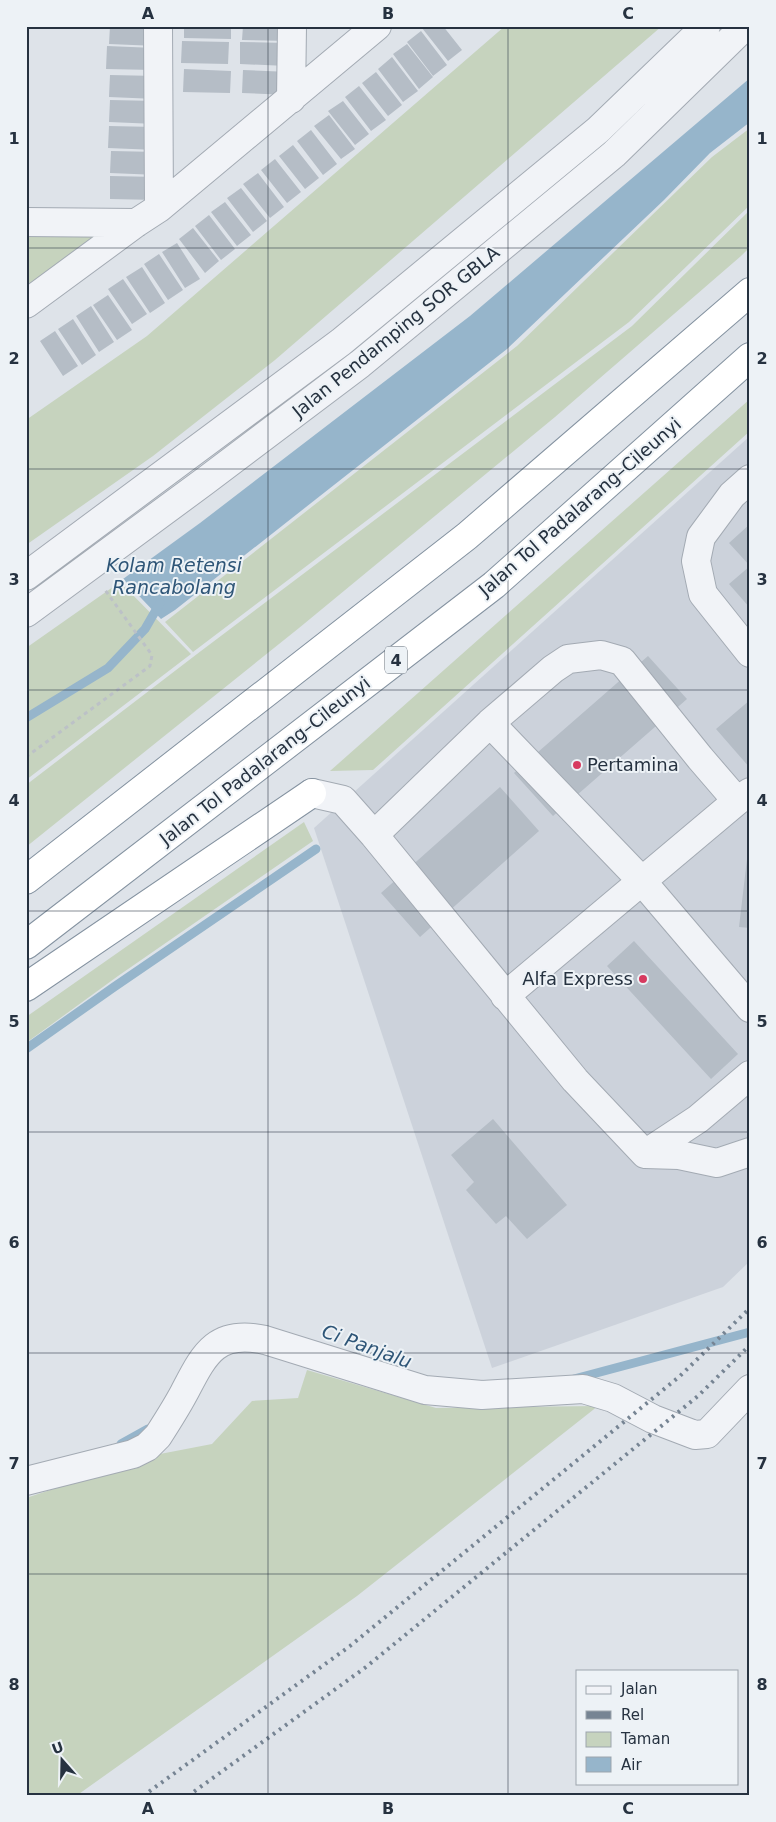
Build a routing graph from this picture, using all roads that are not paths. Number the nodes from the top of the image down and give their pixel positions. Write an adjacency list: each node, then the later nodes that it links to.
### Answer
1 (158, 26): 7 (street)
2 (292, 26): 6 (street)
3 (377, 26): 6 (street)
4 (745, 26): 15 (street, Jalan Pendamping SOR GBLA)
5 (699, 28): 13 (street, Jalan Pendamping SOR GBLA)
6 (291, 99): 7 (street)
7 (160, 208): 9 (street)
8 (26, 222): 9 (street)
9 (136, 224): 11 (street)
10 (750, 292): 23 (highway)
11 (26, 304)
12 (750, 358): 25 (highway, Jalan Tol Padalarang–Cileunyi / 4)
13 (184, 460): 15 (street); 16 (street, Jalan Pendamping SOR GBLA)
14 (750, 479): 18 (street)
15 (205, 481): 17 (street, Jalan Pendamping SOR GBLA)
16 (26, 576)
17 (26, 613)
18 (750, 653)
19 (490, 723): 21 (street); 22 (street); 24 (street)
20 (312, 793): 22 (street); 26 (highway)
21 (743, 796): 24 (street)
22 (374, 835): 27 (street)
23 (26, 880)
24 (641, 880): 27 (street); 28 (street)
25 (26, 945)
26 (26, 987)
27 (505, 996): 31 (street)
28 (750, 1008)
29 (750, 1074): 31 (street)
30 (750, 1152): 31 (street)
31 (645, 1154)
32 (750, 1389): 33 (street)
33 (26, 1481)

